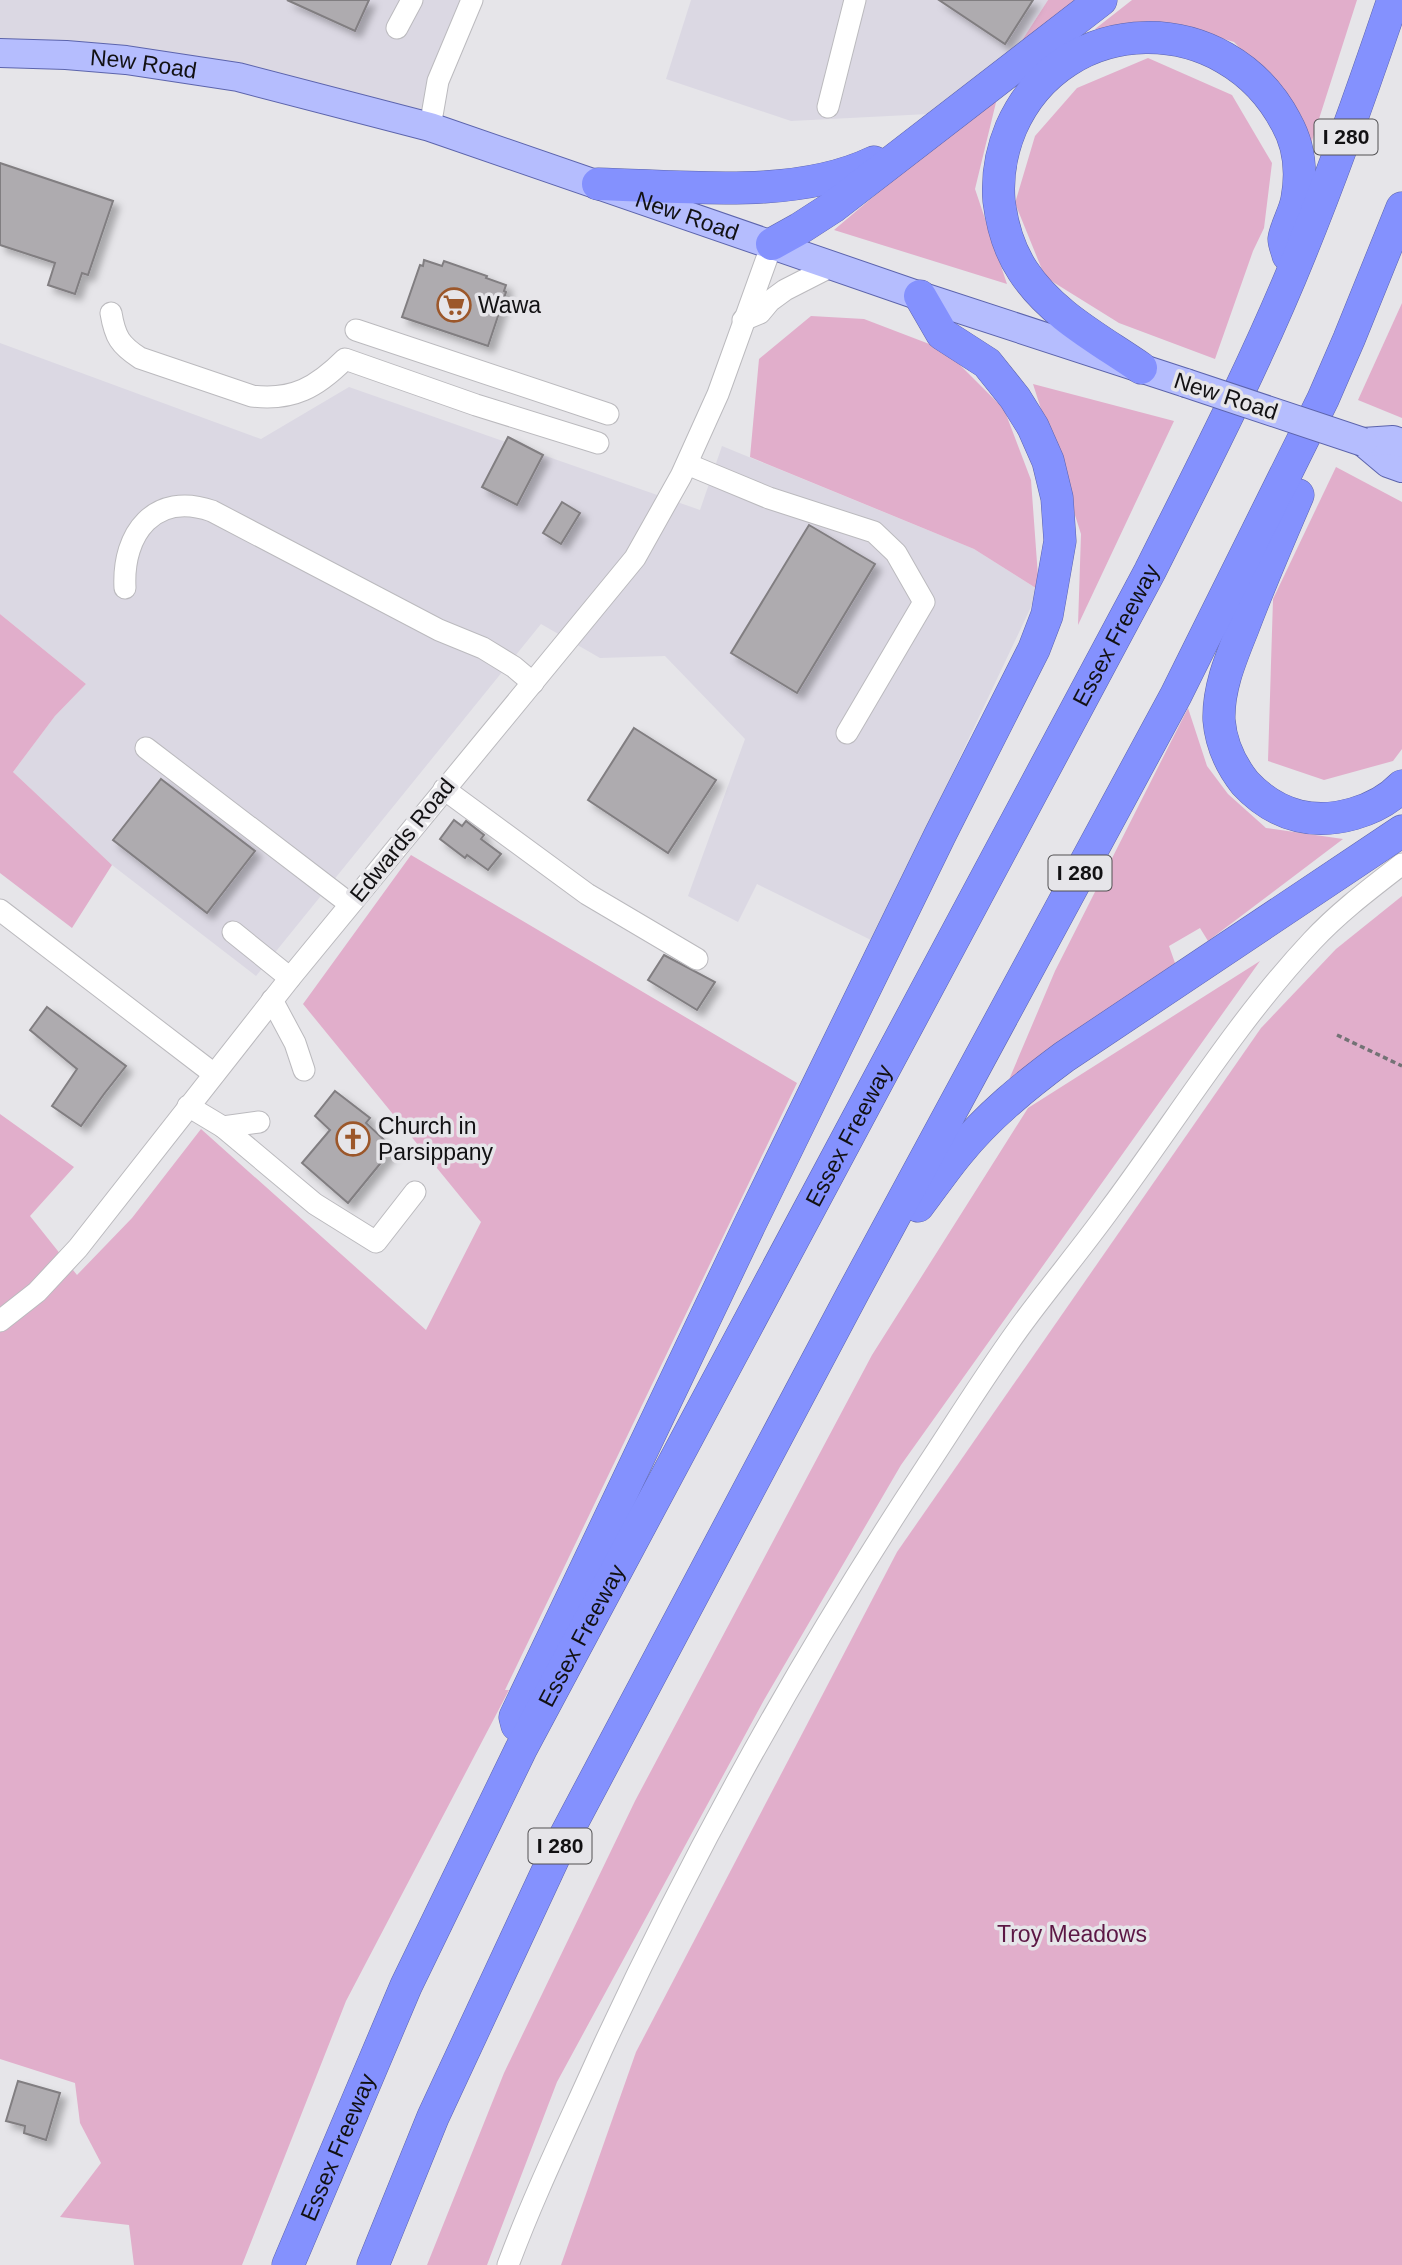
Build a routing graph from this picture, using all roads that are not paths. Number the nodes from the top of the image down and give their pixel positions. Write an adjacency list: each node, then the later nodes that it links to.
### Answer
1 (412, 0): 6 (street)
2 (472, 0): 9 (street)
3 (855, 0): 8 (street)
4 (1101, 0): 10 (highway)
5 (1393, 0): 15 (highway, Essex Freeway / I 280)
6 (397, 28)
7 (0, 53): 9 (main road, New Road)
8 (828, 107)
9 (430, 127): 11 (main road, New Road)
10 (931, 131): 11 (highway); 13 (highway)
11 (598, 184): 13 (main road, New Road)
12 (1402, 208): 20 (highway, I 280)
13 (772, 244): 14 (main road, New Road); 18 (street, Edwards Road)
14 (834, 265): 16 (main road, New Road); 18 (street)
15 (1293, 271): 21 (highway); 50 (highway, Essex Freeway / I 280)
16 (920, 296): 21 (main road, New Road); 50 (highway)
17 (111, 313): 24 (street)
18 (743, 320): 26 (street, Edwards Road)
19 (356, 330): 22 (street)
20 (1349, 339): 32 (highway); 48 (highway, I 280)
21 (1141, 368): 23 (main road, New Road, bridge)
22 (608, 414)
23 (1363, 442): 25 (main road, New Road); 27 (main road, New Road)
24 (598, 443)
25 (1402, 443)
26 (687, 464): 29 (street, Edwards Road); 30 (street)
27 (1402, 468)
28 (125, 588): 29 (street)
29 (533, 683): 33 (street, Edwards Road)
30 (847, 733)
31 (146, 748): 36 (street)
32 (1402, 786)
33 (444, 789): 36 (street, Edwards Road); 39 (street)
34 (1402, 831): 48 (highway)
35 (1402, 864): 53 (street)
36 (350, 904): 40 (street, Edwards Road)
37 (0, 910): 43 (street)
38 (233, 932): 40 (street)
39 (697, 959)
40 (290, 978): 41 (street, Edwards Road)
41 (272, 1000): 42 (street); 43 (street, Edwards Road)
42 (303, 1070)
43 (214, 1074): 44 (street, Edwards Road)
44 (188, 1106): 46 (street); 49 (street, Edwards Road)
45 (260, 1122): 46 (street)
46 (223, 1127): 47 (street)
47 (415, 1192)
48 (854, 1291): 52 (highway, I 280)
49 (0, 1321)
50 (521, 1749): 51 (highway, Essex Freeway / I 280)
51 (288, 2265)
52 (373, 2265)
53 (508, 2265)

